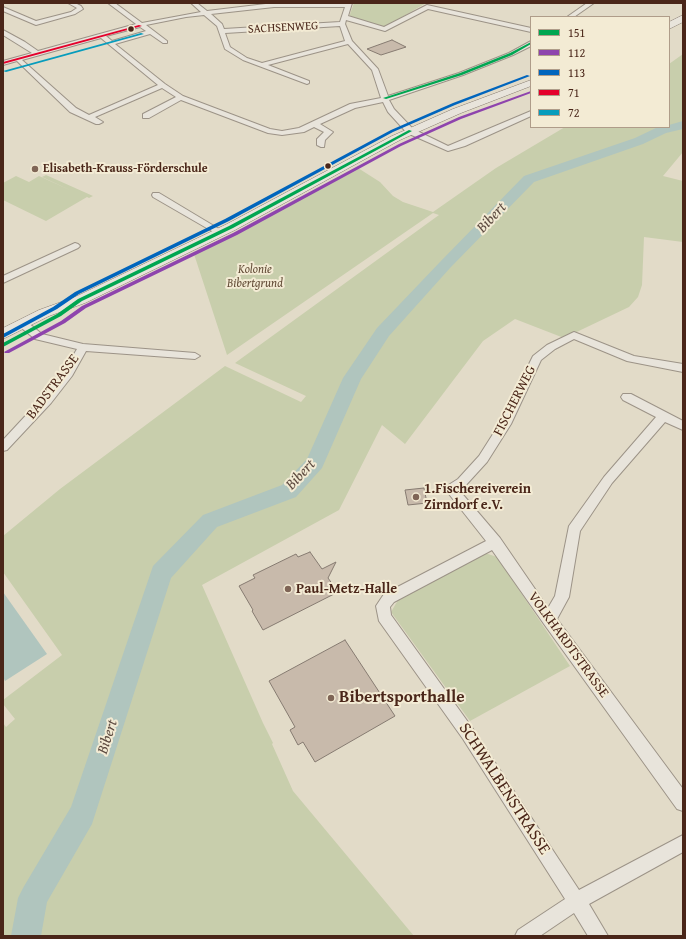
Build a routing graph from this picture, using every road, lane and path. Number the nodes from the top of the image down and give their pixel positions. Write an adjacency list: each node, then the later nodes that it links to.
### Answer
1 (6, 3): 8 (street)
2 (72, 3): 9 (street)
3 (111, 3): 15 (street)
4 (194, 3): 10 (street)
5 (296, 3): 7 (street); 10 (street)
6 (591, 3): 11 (street)
7 (349, 4): 13 (street)
8 (3, 5)
9 (3, 9)
10 (204, 12): 15 (street); 17 (street)
11 (572, 16)
12 (683, 18): 14 (main road)
13 (343, 21): 16 (street, SACHSENWEG); 17 (street, SACHSENWEG); 22 (street)
14 (670, 25)
15 (140, 26): 19 (street); 20 (street)
16 (530, 30)
17 (223, 31): 28 (street)
18 (3, 32): 25 (street)
19 (151, 32): 21 (street); 23 (street)
20 (103, 37): 23 (street); 25 (street)
21 (165, 42)
22 (349, 42): 28 (street); 33 (street)
23 (111, 43): 31 (street)
24 (530, 44): 33 (street)
25 (38, 54): 26 (street)
26 (18, 59): 27 (street); 36 (street)
27 (3, 63)
28 (261, 65): 29 (street)
29 (307, 82)
30 (530, 83): 39 (main road)
31 (163, 85): 32 (street); 36 (street)
32 (181, 97): 35 (street); 38 (street)
33 (385, 98): 38 (street); 39 (street)
34 (530, 113): 39 (street)
35 (146, 116)
36 (90, 117): 37 (street)
37 (99, 122)
38 (315, 124): 40 (street)
39 (410, 131): 42 (main road)
40 (321, 145)
41 (156, 195): 42 (street)
42 (220, 232): 45 (main road)
43 (75, 246): 44 (street)
44 (3, 280)
45 (27, 328): 46 (main road); 47 (main road); 48 (street)
46 (3, 334)
47 (3, 346)
48 (83, 347): 49 (street); 54 (street, BADSTRASSE)
49 (195, 356)
50 (683, 368): 55 (street, FISCHERWEG)
51 (627, 397): 52 (street)
52 (664, 416): 53 (street); 57 (street)
53 (683, 426)
54 (4, 445)
55 (451, 489): 56 (street, VOLKHARDTSTRASSE)
56 (495, 542): 57 (street, VOLKHARDTSTRASSE); 60 (street, SCHWALBENSTRASSE)
57 (549, 620): 58 (street, VOLKHARDTSTRASSE)
58 (683, 803)
59 (683, 843): 60 (street)
60 (577, 901): 61 (street); 62 (street, SCHWALBENSTRASSE)
61 (524, 936)
62 (599, 936)

